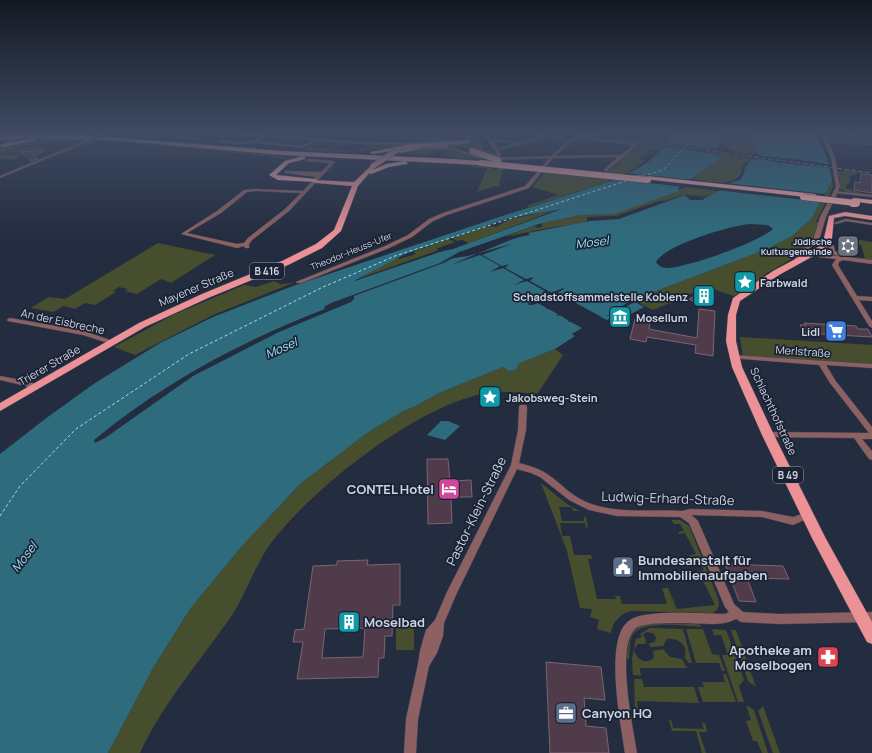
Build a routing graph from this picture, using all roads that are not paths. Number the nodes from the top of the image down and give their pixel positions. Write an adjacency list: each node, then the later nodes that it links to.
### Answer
1 (22, 168): 9 (street, bridge)
2 (279, 168): 10 (highway)
3 (327, 168): 10 (street)
4 (373, 168): 11 (main road, Mayener Straße / B 416); 16 (main road, Mayener Straße / B 416)
5 (539, 168): 14 (highway, bridge)
6 (543, 168): 26 (street, Theodor-Heuss-Ufer)
7 (558, 168): 14 (highway, bridge)
8 (835, 168): 13 (street)
9 (0, 177)
10 (319, 177): 10 (street); 11 (main road); 12 (street)
11 (356, 184): 16 (main road, Mayener Straße / B 416)
12 (304, 192): 12 (street)
13 (836, 192): 15 (street); 19 (street)
14 (855, 202): 15 (highway)
15 (871, 202)
16 (345, 214): 33 (main road, Mayener Straße / B 416)
17 (872, 221): 18 (main road)
18 (834, 223): 20 (main road); 21 (main road)
19 (813, 243): 21 (street); 25 (street)
20 (831, 246): 21 (main road); 23 (street)
21 (819, 253): 22 (street); 25 (main road); 27 (main road)
22 (844, 258): 23 (street); 28 (street)
23 (851, 259): 24 (street)
24 (872, 262)
25 (794, 263): 27 (main road)
26 (299, 282)
27 (739, 298): 34 (main road, Schlachthofstraße / B 49)
28 (856, 298): 29 (street); 30 (street)
29 (872, 299)
30 (870, 318): 32 (street)
31 (10, 320): 33 (street, An der Eisbreche)
32 (872, 326)
33 (111, 342): 38 (main road, Trierer Straße / B 416)
34 (733, 357): 35 (street, Merlstraße); 42 (main road, Schlachthofstraße / B 49)
35 (821, 363): 36 (street, Merlstraße); 41 (street)
36 (872, 366)
37 (0, 378): 38 (street)
38 (35, 387): 40 (main road, Trierer Straße / B 416)
39 (523, 407): 46 (street, Pastor-Klein-Straße)
40 (0, 408)
41 (872, 432)
42 (768, 435): 43 (street); 48 (main road, Schlachthofstraße / B 49)
43 (856, 436): 44 (street); 45 (street)
44 (872, 436)
45 (872, 457)
46 (515, 465): 47 (street, Ludwig-Erhard-Straße); 53 (street, Pastor-Klein-Straße)
47 (682, 514): 48 (street, Ludwig-Erhard-Straße); 49 (street)
48 (808, 515): 50 (main road, Schlachthofstraße / B 49)
49 (736, 614): 50 (street); 52 (street)
50 (866, 617): 51 (main road, Schlachthofstraße / B 49)
51 (872, 637)
52 (629, 739): 54 (street); 55 (street)
53 (410, 753)
54 (631, 753)
55 (635, 753)

